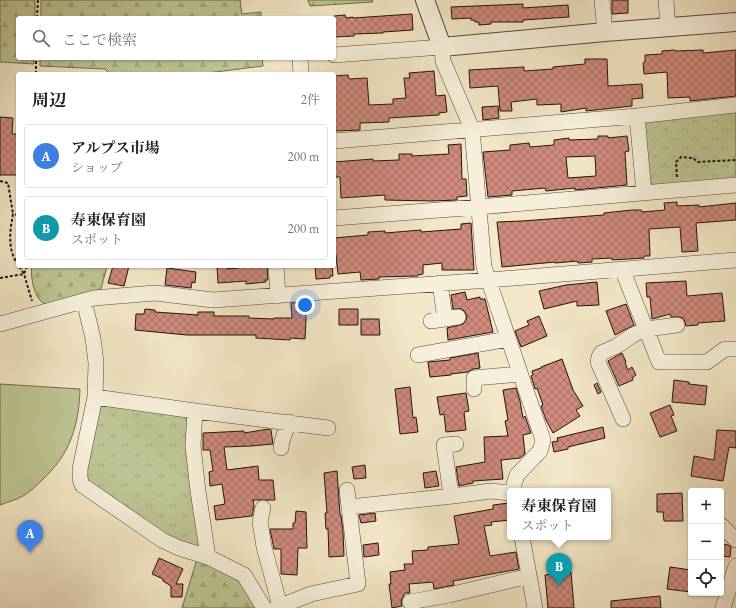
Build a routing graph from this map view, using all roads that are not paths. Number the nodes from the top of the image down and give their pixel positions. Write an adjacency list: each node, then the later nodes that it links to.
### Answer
1 (425, 0): 7 (street)
2 (602, 0): 6 (street)
3 (666, 0): 5 (street)
4 (736, 22): 5 (street)
5 (668, 27): 6 (street)
6 (605, 32): 7 (street)
7 (442, 47): 8 (street); 13 (street)
8 (336, 55)
9 (300, 60): 10 (street)
10 (302, 72)
11 (736, 105): 12 (street)
12 (637, 116): 13 (street); 16 (street)
13 (472, 129): 14 (street); 17 (street)
14 (336, 141)
15 (736, 185): 16 (street)
16 (644, 193): 17 (street)
17 (480, 207): 18 (street); 22 (street)
18 (336, 218)
19 (736, 260): 21 (street)
20 (276, 268): 24 (street)
21 (622, 269): 22 (street); 29 (street)
22 (489, 280): 23 (street); 30 (street)
23 (440, 284): 24 (street); 26 (street)
24 (278, 296): 25 (street)
25 (84, 301): 27 (street); 36 (street)
26 (444, 319)
27 (0, 324)
28 (677, 325): 29 (street)
29 (639, 332): 31 (street); 32 (street); 38 (street)
30 (508, 339): 33 (street); 34 (street)
31 (613, 340)
32 (734, 353)
33 (418, 355)
34 (520, 374): 35 (street); 43 (street)
35 (474, 389)
36 (95, 397): 37 (street); 52 (street)
37 (195, 411): 39 (street); 52 (street)
38 (623, 420)
39 (289, 422): 40 (street); 42 (street)
40 (328, 428)
41 (443, 445): 46 (street)
42 (281, 448)
43 (514, 488)
44 (347, 490): 47 (street)
45 (507, 493): 46 (street)
46 (453, 496): 47 (street)
47 (349, 506): 56 (street)
48 (264, 508): 56 (street)
49 (724, 528): 51 (street)
50 (523, 540): 54 (street)
51 (736, 540)
52 (208, 557): 57 (street)
53 (736, 566): 59 (street)
54 (529, 576): 55 (street); 58 (street)
55 (410, 602)
56 (278, 607)
57 (264, 608)
58 (535, 608)
59 (723, 608)

